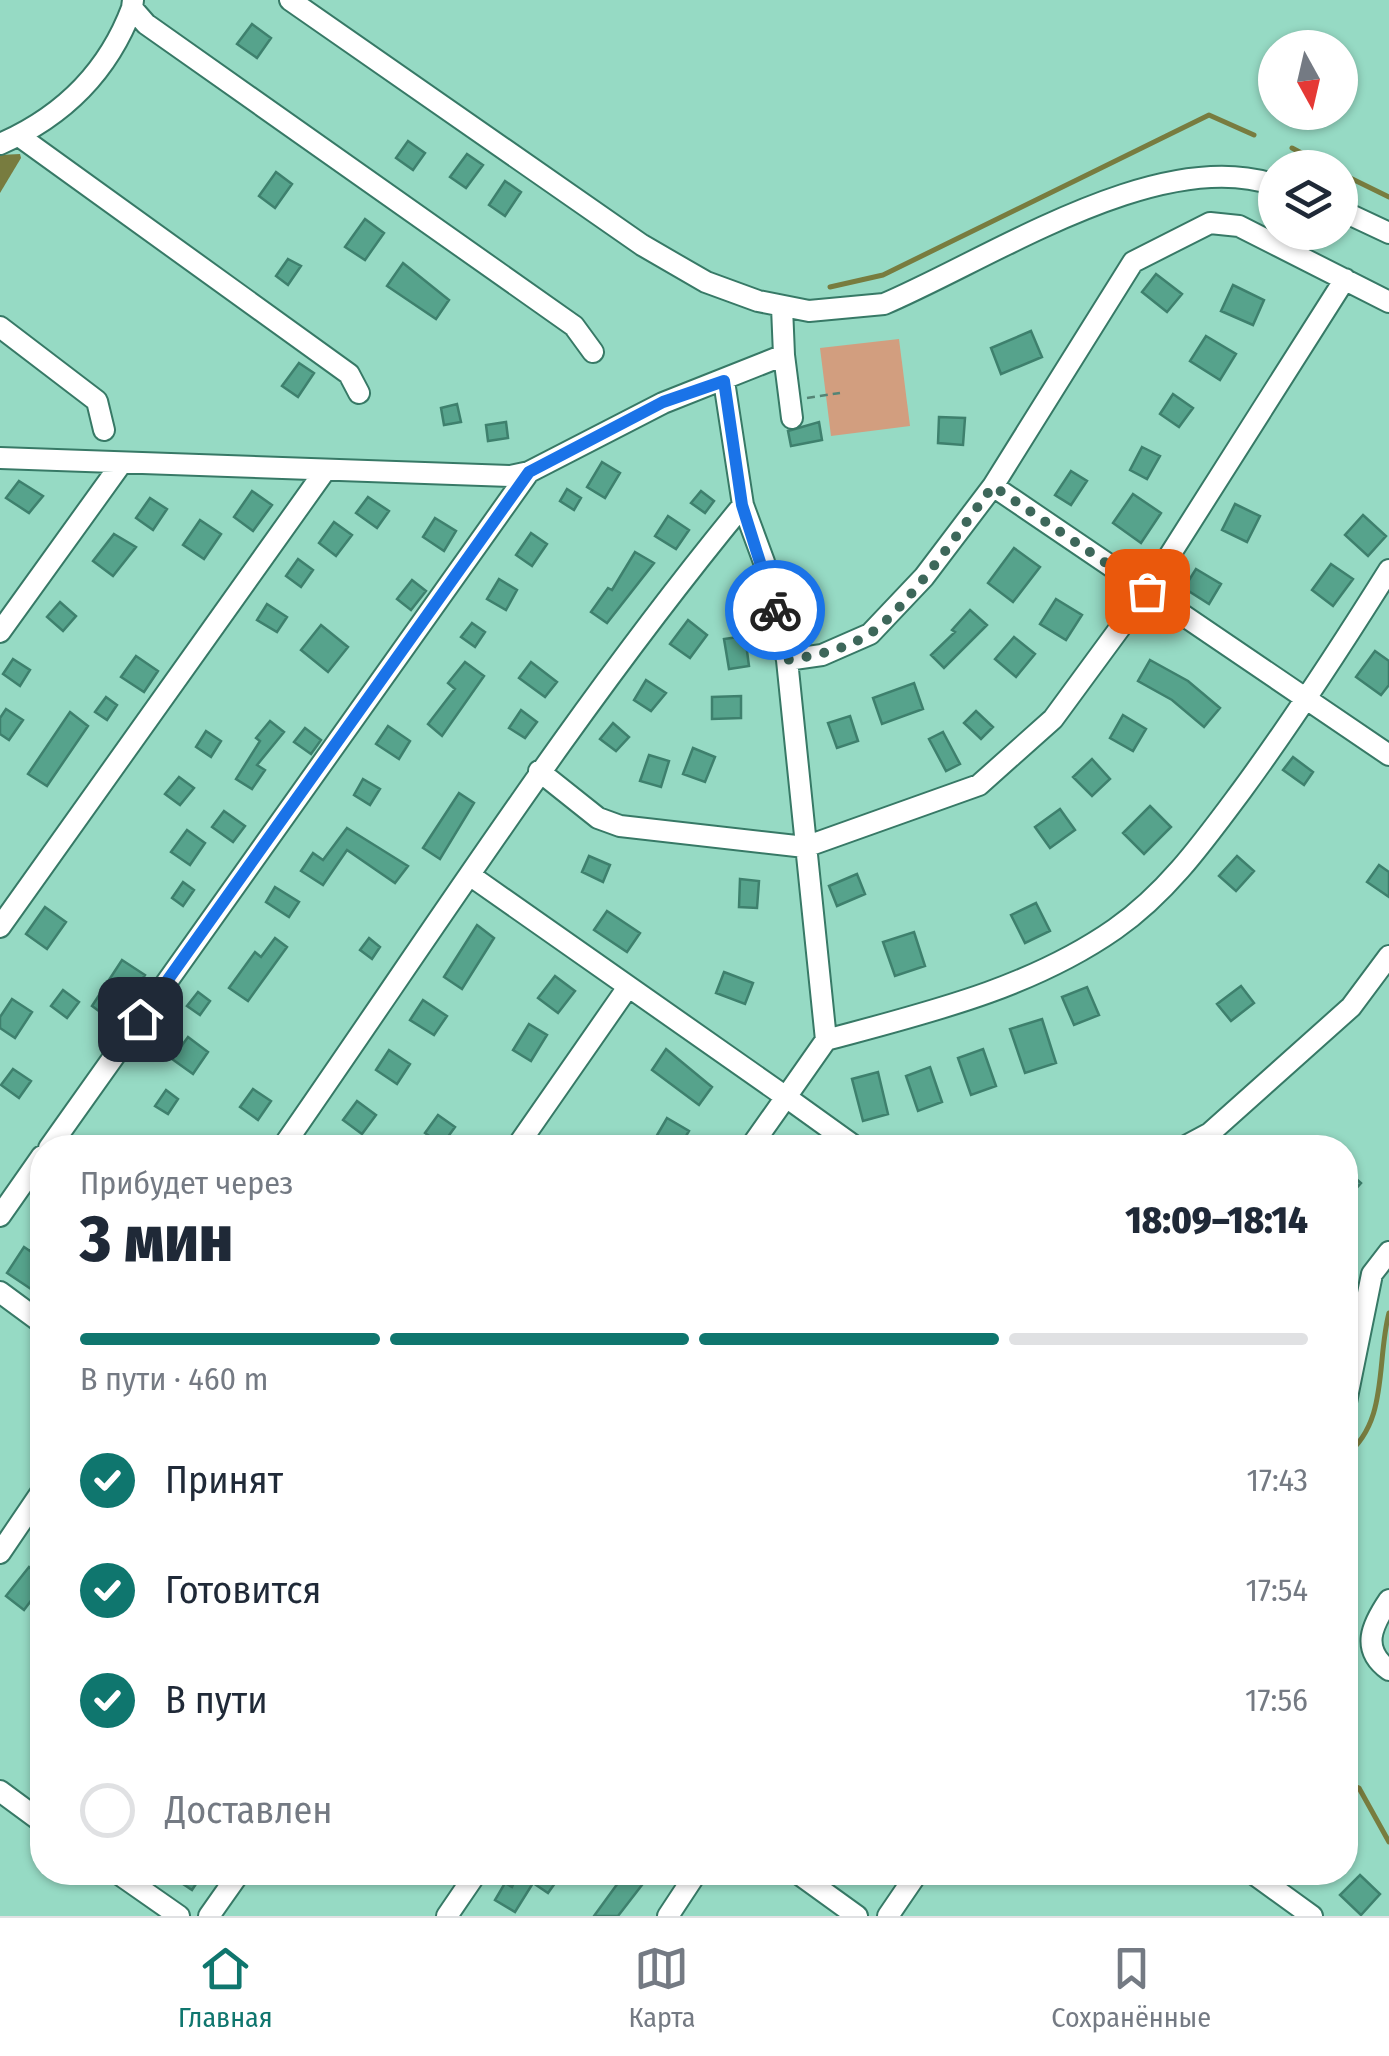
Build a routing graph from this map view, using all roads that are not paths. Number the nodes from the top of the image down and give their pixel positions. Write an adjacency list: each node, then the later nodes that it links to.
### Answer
1 (290, 0): 9 (street)
2 (133, 4): 3 (street); 11 (street)
3 (10, 140): 14 (street)
4 (1258, 183): 9 (street)
5 (1358, 218): 6 (street)
6 (1389, 233)
7 (1346, 279): 8 (street); 21 (street); 24 (street)
8 (1389, 302)
9 (782, 307): 12 (street)
10 (0, 327): 16 (street)
11 (592, 352)
12 (784, 355): 13 (street); 15 (street)
13 (724, 381): 20 (street); 22 (street)
14 (359, 394)
15 (791, 409)
16 (104, 430)
17 (0, 458): 18 (street)
18 (121, 464): 19 (street); 25 (street)
19 (324, 472): 20 (street); 32 (street)
20 (529, 472): 37 (street)
21 (993, 486): 24 (street); 26 (street)
22 (742, 505): 26 (street); 29 (street)
23 (1389, 570): 27 (street)
24 (1147, 591): 27 (street); 30 (street)
25 (0, 632)
26 (786, 660): 30 (street)
27 (1306, 702): 28 (street); 35 (street)
28 (1389, 756)
29 (539, 771): 30 (street); 31 (street)
30 (805, 847): 35 (street)
31 (471, 876): 34 (street); 38 (street)
32 (0, 927)
33 (1389, 956): 42 (street)
34 (628, 987): 36 (street); 39 (street)
35 (826, 1040): 36 (street)
36 (786, 1097): 40 (street); 41 (street)
37 (57, 1135)
38 (291, 1135)
39 (525, 1135)
40 (759, 1135)
41 (839, 1135)
42 (1206, 1135)
43 (30, 1173): 44 (street)
44 (0, 1216)
45 (1389, 1252): 48 (street)
46 (0, 1292): 47 (street)
47 (30, 1314)
48 (1358, 1343)
49 (30, 1509): 50 (street)
50 (0, 1553)
51 (1389, 1600): 52 (street)
52 (1389, 1670)
53 (0, 1791): 54 (street)
54 (30, 1813)
55 (135, 1885): 62 (street)
56 (231, 1885): 63 (street)
57 (467, 1885): 64 (street)
58 (688, 1885): 65 (street)
59 (814, 1885): 66 (street)
60 (909, 1885): 67 (street)
61 (1270, 1885): 68 (street)
62 (180, 1916)
63 (209, 1916)
64 (446, 1916)
65 (668, 1916)
66 (857, 1916)
67 (888, 1916)
68 (1312, 1916)

